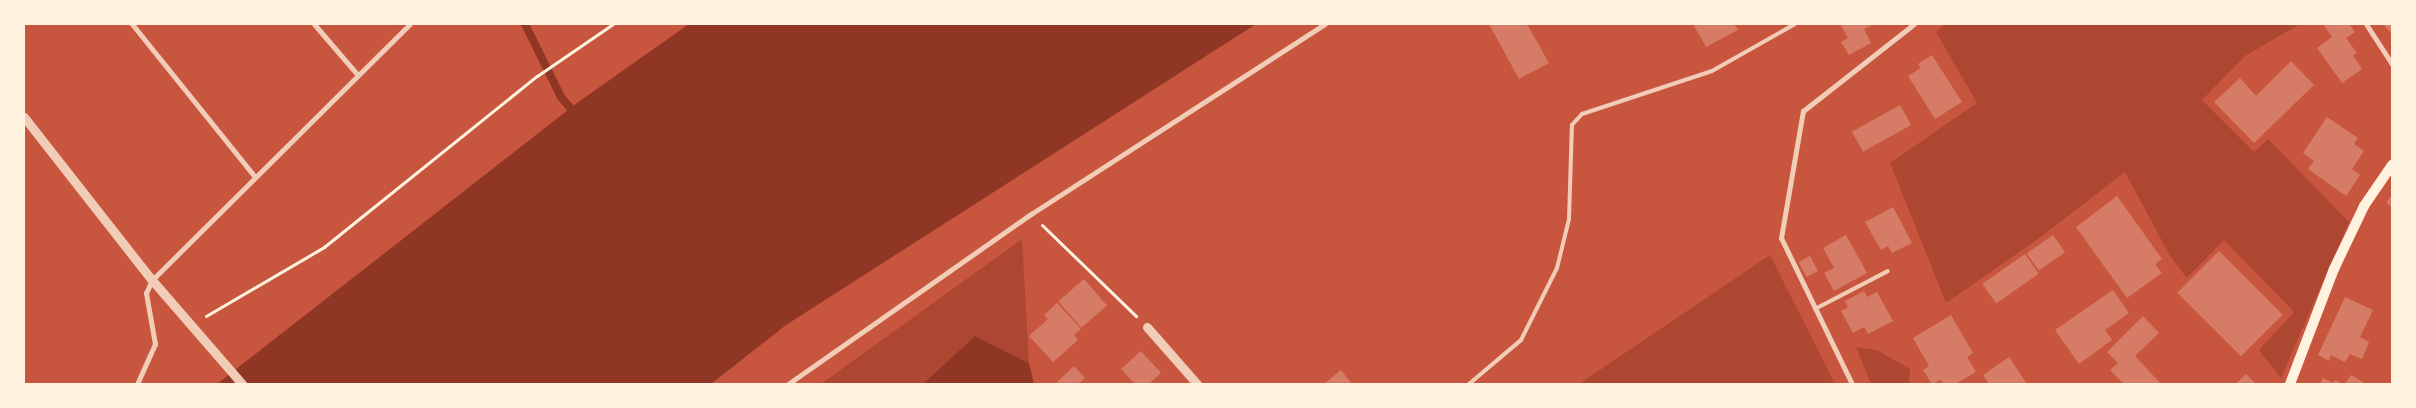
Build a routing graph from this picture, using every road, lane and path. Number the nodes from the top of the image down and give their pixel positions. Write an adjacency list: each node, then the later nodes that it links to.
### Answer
1 (132, 24): 13 (street)
2 (314, 24): 10 (street)
3 (410, 24): 10 (street)
4 (613, 24): 18 (path)
5 (1325, 24): 14 (street)
6 (1796, 24): 24 (lane)
7 (1914, 24): 17 (street)
8 (2366, 24): 9 (street)
9 (2392, 64)
10 (358, 74): 13 (street)
11 (24, 117): 16 (street)
12 (2392, 165): 26 (main road)
13 (254, 176): 16 (street)
14 (1031, 214): 19 (path); 22 (street)
15 (1888, 270): 17 (lane)
16 (152, 280): 18 (street); 20 (street)
17 (1815, 310): 25 (street)
18 (192, 325): 21 (street)
19 (1147, 327): 23 (street)
20 (137, 384)
21 (242, 384)
22 (788, 384)
23 (1198, 384)
24 (1469, 384)
25 (1852, 384)
26 (2290, 384)

